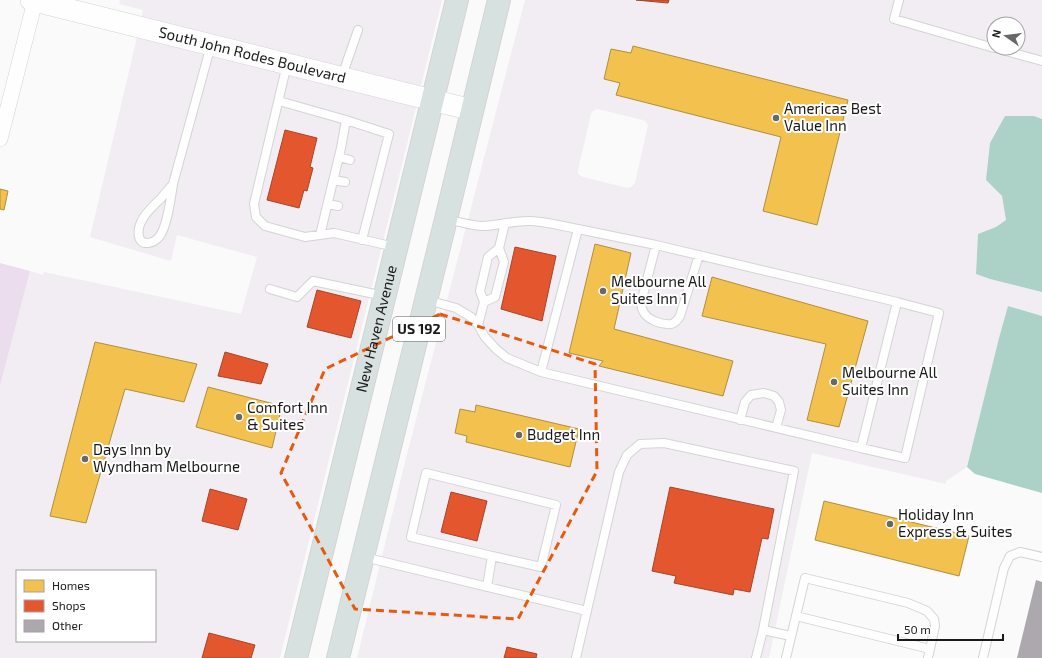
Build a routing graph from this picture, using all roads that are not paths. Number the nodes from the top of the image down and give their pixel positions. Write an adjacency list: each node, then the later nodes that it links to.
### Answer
1 (33, 0): 6 (main road, South John Rodes Boulevard); 16 (street)
2 (457, 0): 12 (main road, New Haven Avenue / US 192)
3 (499, 0): 14 (main road, US 192)
4 (899, 0): 7 (lane)
5 (358, 30): 11 (lane)
6 (212, 45): 10 (main road, South John Rodes Boulevard); 21 (lane)
7 (986, 45)
8 (1024, 56): 9 (lane)
9 (1042, 61)
10 (287, 63): 11 (main road, South John Rodes Boulevard); 13 (lane)
11 (341, 77): 12 (main road, South John Rodes Boulevard)
12 (432, 100): 14 (main road, South John Rodes Boulevard); 30 (main road, New Haven Avenue / US 192)
13 (278, 101): 15 (lane); 27 (lane)
14 (472, 110): 24 (main road, US 192)
15 (346, 120): 17 (lane); 28 (lane)
16 (0, 139)
17 (339, 157): 18 (lane); 19 (lane)
18 (350, 160)
19 (334, 180): 20 (lane); 22 (lane)
20 (344, 182)
21 (173, 184): 21 (lane)
22 (328, 204): 23 (lane); 27 (lane)
23 (338, 206)
24 (446, 219): 25 (lane); 35 (main road, US 192)
25 (505, 224): 26 (lane); 31 (lane)
26 (578, 229): 29 (lane); 39 (lane)
27 (320, 235): 28 (lane)
28 (362, 240): 30 (lane)
29 (656, 244): 32 (lane); 32 (lane)
30 (396, 248): 34 (main road, New Haven Avenue / US 192)
31 (499, 248): 36 (lane); 36 (lane)
32 (699, 255): 37 (lane)
33 (270, 289): 34 (lane)
34 (385, 296): 52 (main road, New Haven Avenue / US 192)
35 (426, 299): 38 (lane); 44 (main road, US 192)
36 (484, 302): 38 (lane)
37 (897, 302): 42 (lane); 42 (lane)
38 (478, 325): 39 (lane)
39 (542, 372): 40 (lane)
40 (740, 420): 41 (lane); 41 (lane)
41 (776, 428): 42 (lane)
42 (861, 448)
43 (492, 556): 43 (lane); 46 (lane)
44 (363, 557): 46 (lane); 53 (main road, US 192)
45 (1042, 557): 58 (lane)
46 (487, 586): 47 (lane)
47 (587, 610): 49 (lane); 54 (lane)
48 (796, 616): 50 (lane); 51 (lane); 51 (lane)
49 (763, 630): 50 (lane); 55 (lane)
50 (791, 636): 56 (lane)
51 (930, 649): 57 (lane)
52 (296, 658)
53 (338, 658)
54 (576, 658)
55 (756, 658)
56 (786, 658)
57 (928, 658)
58 (983, 658)

